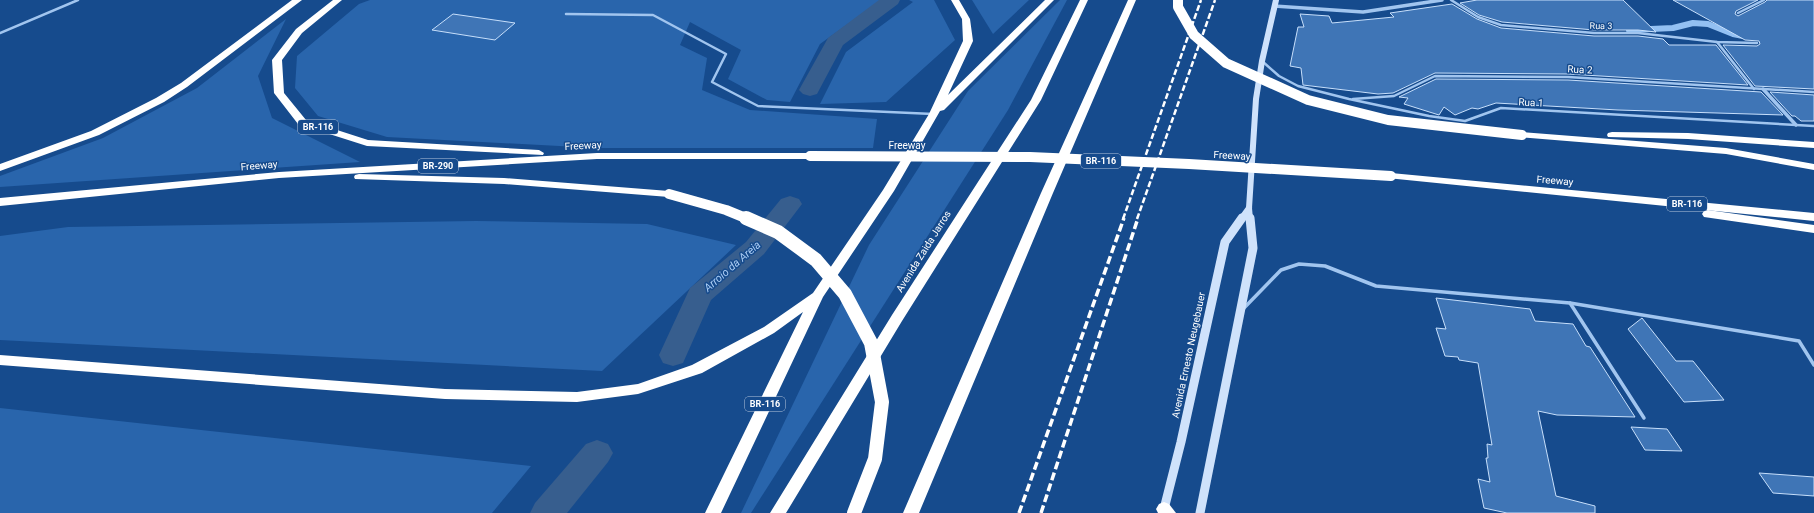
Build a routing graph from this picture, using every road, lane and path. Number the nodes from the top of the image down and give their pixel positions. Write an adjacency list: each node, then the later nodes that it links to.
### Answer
1 (78, 0): 15 (lane)
2 (298, 0): 30 (highway)
3 (338, 0): 28 (highway, BR-116)
4 (955, 0): 23 (highway, BR-116)
5 (1050, 0): 23 (highway)
6 (1084, 0): 45 (highway, Avenida Zaida Jarros)
7 (1132, 0): 47 (highway)
8 (1178, 0): 26 (highway, bridge)
9 (1442, 0): 12 (street)
10 (1451, 0): 16 (lane, Rua 3)
11 (1764, 0): 13 (lane)
12 (1275, 3): 18 (main road)
13 (1738, 13)
14 (566, 14): 23 (lane)
15 (0, 33)
16 (1717, 42): 17 (lane, Rua 3); 19 (lane)
17 (1757, 43)
18 (1262, 61): 22 (lane, Rua 1); 34 (main road)
19 (1754, 88): 20 (lane, Rua 2); 22 (lane, Rua 2)
20 (1763, 89): 21 (lane, Rua 2); 24 (street)
21 (1814, 92)
22 (1349, 99): 24 (lane, Rua 1)
23 (934, 114): 37 (highway, BR-116)
24 (1796, 125): 25 (lane, Rua 1)
25 (1814, 126)
26 (1555, 136): 27 (highway); 29 (highway)
27 (1814, 144)
28 (597, 156): 31 (highway, Freeway / BR-290); 32 (highway, Freeway / BR-116, bridge)
29 (1814, 167)
30 (0, 168)
31 (279, 175): 33 (highway, Freeway / BR-290); 46 (highway, bridge)
32 (1559, 192): 35 (highway, Freeway / BR-116); 36 (highway)
33 (0, 202)
34 (1249, 208): 39 (main road); 43 (main road, Avenida Ernesto Neugebauer)
35 (1814, 217)
36 (1814, 229)
37 (817, 296): 40 (highway); 44 (highway, BR-116)
38 (1570, 303): 39 (lane); 41 (lane); 42 (lane)
39 (1240, 311): 48 (main road)
40 (0, 360)
41 (1814, 365)
42 (1644, 418)
43 (1165, 512)
44 (713, 513)
45 (778, 513)
46 (854, 513)
47 (911, 513)
48 (1200, 513)

